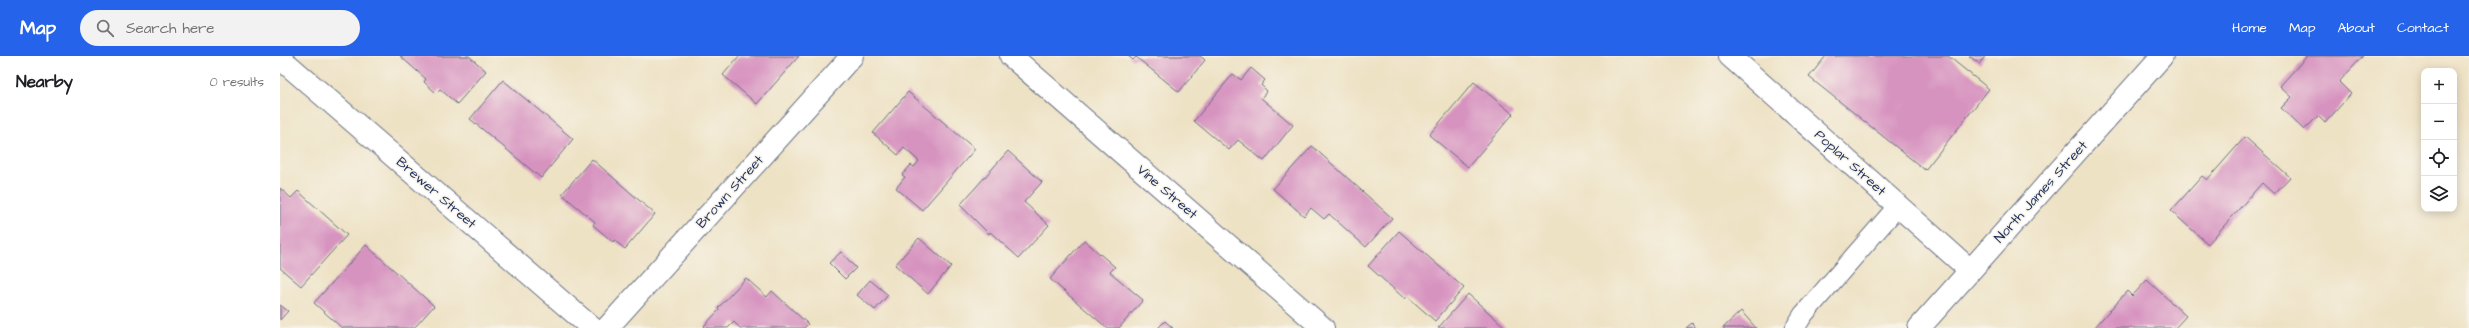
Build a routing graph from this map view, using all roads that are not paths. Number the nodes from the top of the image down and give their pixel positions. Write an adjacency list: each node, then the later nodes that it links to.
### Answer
1 (852, 56): 9 (street, Brown Street)
2 (1011, 56): 10 (street, Vine Street)
3 (1730, 56): 6 (street, Poplar Street)
4 (2162, 56): 7 (street, North James Street)
5 (280, 58): 8 (street, Brewer Street)
6 (1898, 206): 7 (street, Poplar Street); 11 (lane)
7 (1970, 270): 12 (street, North James Street)
8 (592, 328)
9 (608, 328)
10 (1323, 328)
11 (1795, 328)
12 (1919, 328)

